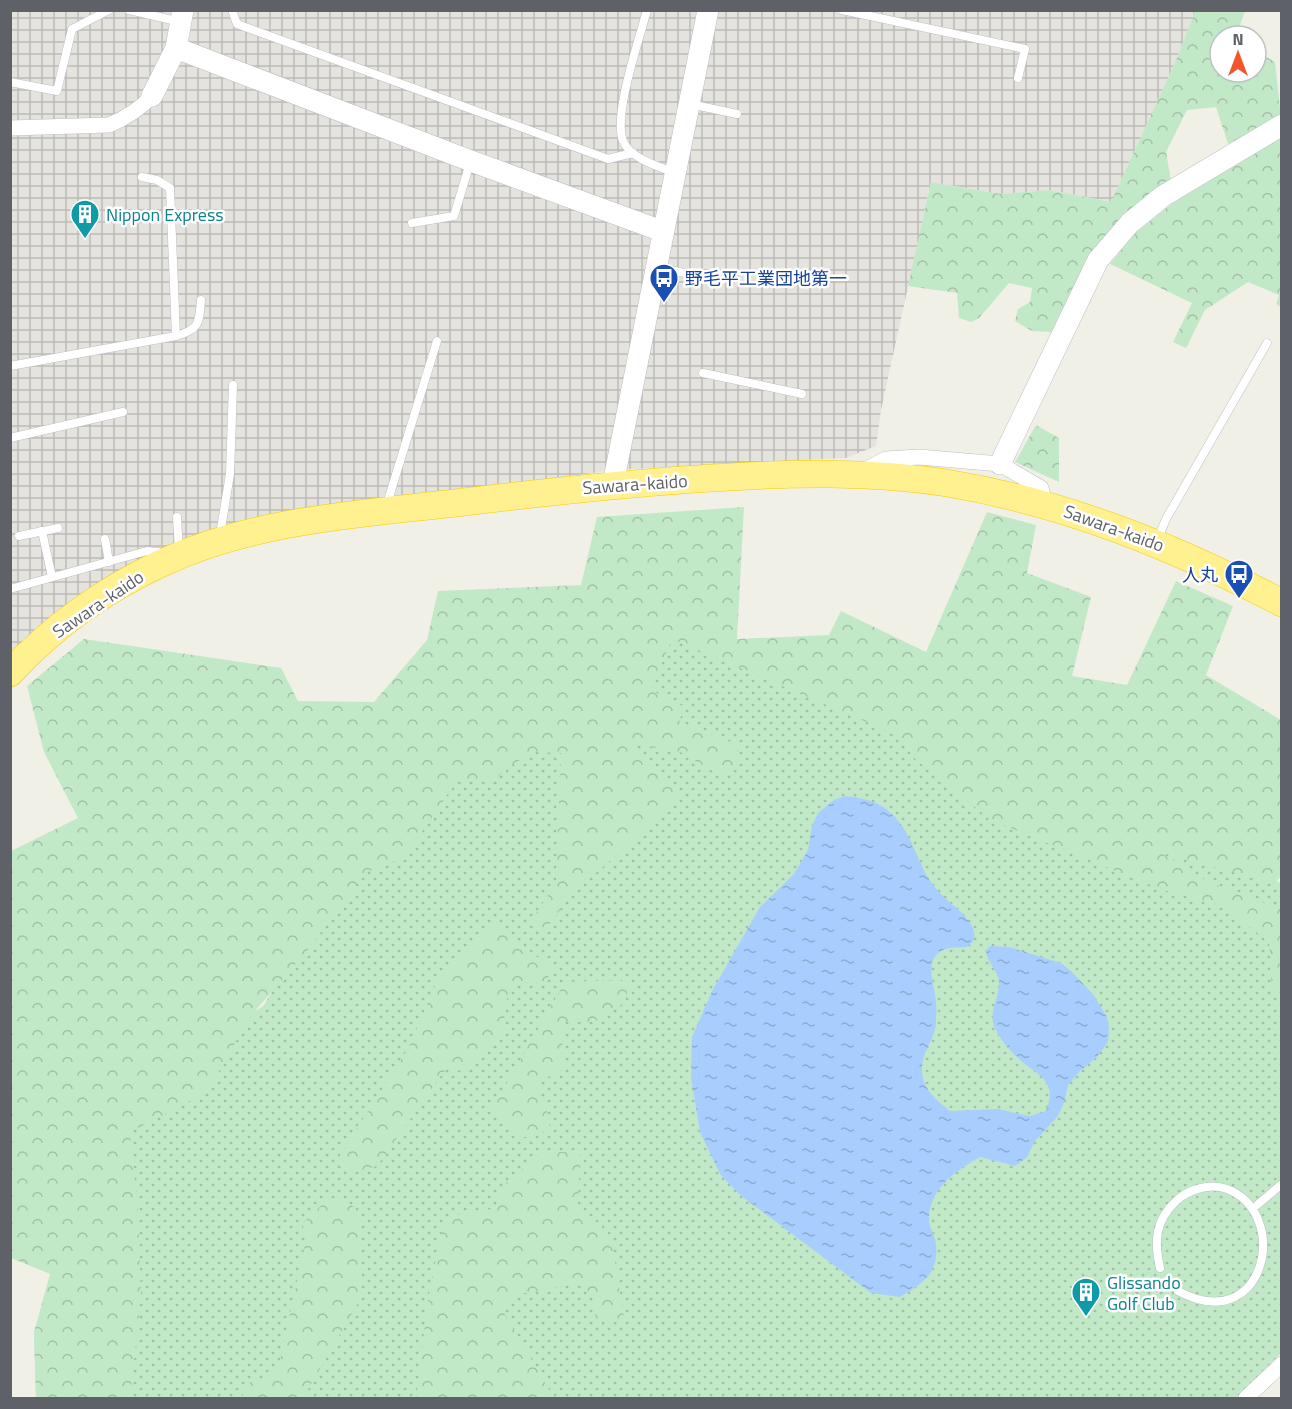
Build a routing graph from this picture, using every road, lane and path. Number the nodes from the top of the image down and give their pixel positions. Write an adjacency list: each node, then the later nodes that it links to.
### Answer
1 (109, 10): 10 (lane)
2 (129, 10): 7 (lane)
3 (232, 10): 16 (lane)
4 (647, 10): 16 (lane)
5 (708, 10): 12 (street)
6 (842, 10): 9 (lane)
7 (182, 16): 8 (street)
8 (176, 48): 11 (street); 17 (street)
9 (1018, 78)
10 (10, 82)
11 (152, 96): 15 (street)
12 (689, 103): 13 (lane); 18 (street)
13 (737, 114)
14 (1281, 125): 34 (street)
15 (10, 128)
16 (633, 153): 18 (lane)
17 (471, 161): 20 (lane); 21 (street)
18 (675, 172): 21 (street)
19 (142, 177): 25 (lane)
20 (412, 223)
21 (662, 231): 22 (street)
22 (655, 267): 23 (lane); 36 (street)
23 (722, 280)
24 (201, 300): 25 (lane)
25 (176, 336): 28 (lane)
26 (437, 341): 38 (lane)
27 (1267, 343): 45 (lane)
28 (10, 366)
29 (703, 373): 31 (lane)
30 (233, 385): 44 (lane)
31 (802, 394)
32 (123, 412): 33 (lane)
33 (10, 438)
34 (1000, 464): 35 (street); 37 (street)
35 (855, 476): 36 (highway, Sawara-kaido); 37 (highway, Sawara-kaido)
36 (613, 484): 38 (highway, Sawara-kaido)
37 (1045, 504): 45 (highway, Sawara-kaido)
38 (384, 511): 44 (highway, Sawara-kaido)
39 (177, 517): 46 (lane)
40 (58, 528): 41 (lane)
41 (42, 531): 42 (lane); 48 (lane)
42 (19, 536)
43 (105, 539): 47 (lane)
44 (219, 542): 46 (highway, Sawara-kaido)
45 (1156, 543): 50 (highway, Sawara-kaido)
46 (171, 559): 47 (lane); 51 (highway, Sawara-kaido)
47 (109, 562): 48 (lane)
48 (52, 577): 49 (lane)
49 (10, 589)
50 (1281, 603)
51 (10, 673)
52 (1281, 1184): 53 (lane)
53 (1257, 1205): 54 (lane); 56 (lane)
54 (1269, 1228)
55 (1269, 1262): 57 (lane)
56 (1160, 1268)
57 (1178, 1291)
58 (1281, 1364): 59 (street)
59 (1246, 1398)

